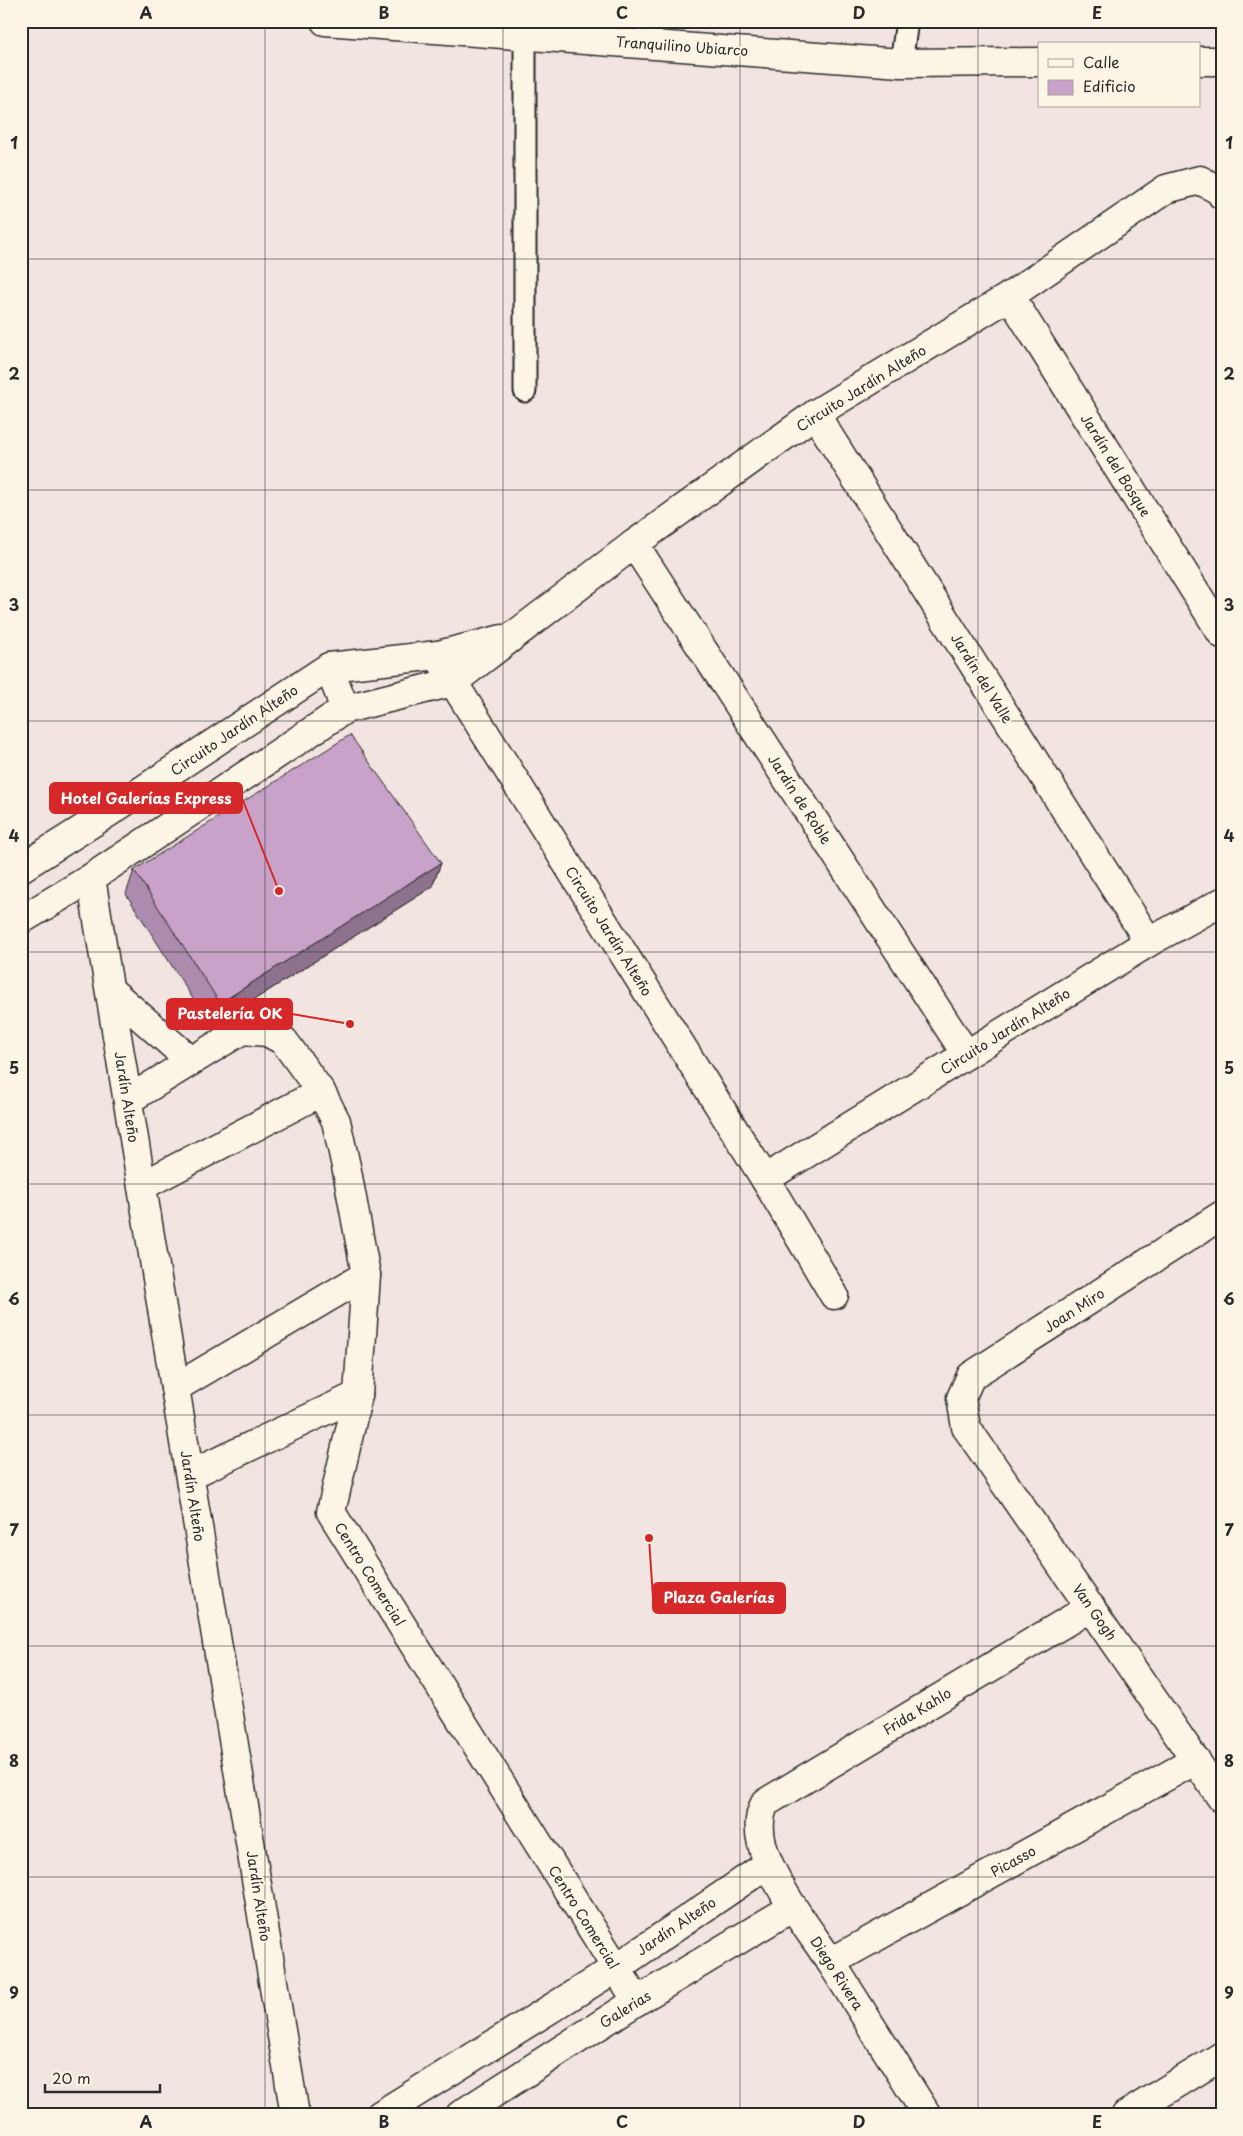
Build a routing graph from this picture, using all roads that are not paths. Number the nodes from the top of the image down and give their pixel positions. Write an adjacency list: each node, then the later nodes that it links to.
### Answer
1 (325, 21): 3 (street, Tranquilino Ubiarco)
2 (907, 21): 7 (lane)
3 (526, 28): 7 (street, Tranquilino Ubiarco); 10 (lane)
4 (1200, 61): 5 (street)
5 (1222, 61)
6 (1038, 62): 7 (street, Tranquilino Ubiarco)
7 (901, 63)
8 (1222, 194): 9 (street, Circuito Jardín Alteño)
9 (1010, 296): 11 (street, Circuito Jardín Alteño); 13 (street, Jardín del Bosque)
10 (525, 391)
11 (815, 414): 12 (street, Circuito Jardín Alteño); 23 (street, Jardín del Valle)
12 (634, 544): 14 (street, Circuito Jardín Alteño); 25 (street, Jardín de Roble)
13 (1222, 634)
14 (514, 636): 15 (street, Circuito Jardín Alteño); 17 (street, Circuito Jardín Alteño)
15 (438, 655): 16 (street, Circuito Jardín Alteño); 17 (street, Circuito Jardín Alteño)
16 (330, 667): 18 (street); 19 (street, Circuito Jardín Alteño)
17 (453, 682): 18 (street, Circuito Jardín Alteño); 29 (street, Circuito Jardín Alteño)
18 (346, 709): 20 (street, Circuito Jardín Alteño)
19 (21, 868)
20 (91, 878): 22 (street, Circuito Jardín Alteño); 24 (street, Jardín Alteño)
21 (1222, 902): 23 (street, Circuito Jardín Alteño)
22 (21, 920)
23 (1149, 942): 25 (street, Circuito Jardín Alteño)
24 (110, 990): 26 (street); 28 (street, Jardín Alteño)
25 (966, 1054): 29 (street, Circuito Jardín Alteño)
26 (191, 1062): 27 (street, Centro Comercial); 28 (street, Centro Comercial)
27 (321, 1092): 30 (street); 32 (street, Centro Comercial)
28 (128, 1100): 30 (street, Jardín Alteño)
29 (765, 1179): 33 (street, Circuito Jardín Alteño)
30 (142, 1186): 34 (street, Jardín Alteño)
31 (1222, 1215): 36 (street, Joan Miro)
32 (366, 1275): 34 (street); 35 (street, Centro Comercial)
33 (834, 1295)
34 (175, 1388): 37 (street, Jardín Alteño)
35 (358, 1395): 37 (street); 45 (street, Centro Comercial)
36 (966, 1427): 38 (street, Van Gogh)
37 (190, 1475): 48 (street, Jardín Alteño)
38 (1092, 1607): 39 (street, Van Gogh); 41 (street, Frida Kahlo)
39 (1196, 1760): 40 (street, Van Gogh); 44 (street, Picasso)
40 (1222, 1799)
41 (758, 1827): 42 (street, Diego Rivera)
42 (768, 1864): 43 (street, Diego Rivera); 45 (street, Jardín Alteño)
43 (792, 1907): 44 (street, Diego Rivera); 46 (street, Galerias)
44 (830, 1962): 51 (street, Diego Rivera)
45 (616, 1968): 46 (street, Centro Comercial); 49 (street, Jardín Alteño)
46 (637, 2001): 50 (street, Galerias)
47 (1222, 2056): 52 (street)
48 (296, 2115)
49 (380, 2115)
50 (460, 2115)
51 (927, 2115)
52 (1126, 2115)

